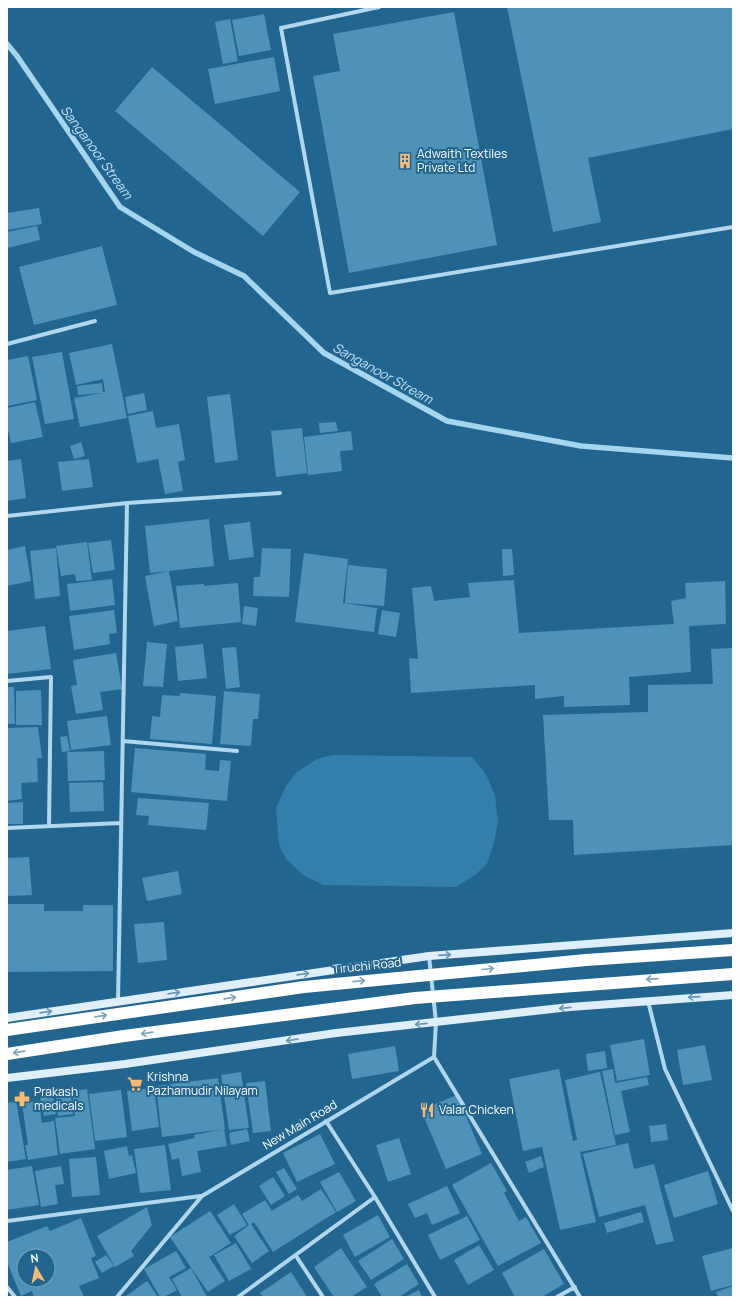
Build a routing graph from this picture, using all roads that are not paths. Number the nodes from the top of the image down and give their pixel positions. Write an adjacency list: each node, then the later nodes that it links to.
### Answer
1 (379, 7): 2 (street)
2 (733, 227)
3 (95, 321): 4 (street)
4 (7, 344)
5 (280, 492): 6 (street)
6 (127, 503): 7 (street); 9 (street)
7 (7, 516)
8 (7, 681): 12 (street)
9 (123, 741): 10 (street); 11 (street)
10 (236, 751)
11 (121, 824): 12 (street); 20 (street)
12 (49, 826): 13 (street)
13 (7, 828)
14 (733, 933): 16 (street, one-way to 14)
15 (733, 950): 23 (highway, Tiruchi Road, one-way to 15, bridge)
16 (429, 956): 20 (street, one-way to 16); 22 (street)
17 (733, 974): 24 (highway, one-way to 24, bridge)
18 (733, 995): 19 (street, one-way to 19)
19 (648, 1000): 22 (street, one-way to 22); 30 (street)
20 (118, 1002): 21 (street, one-way to 20)
21 (7, 1018)
22 (436, 1022): 25 (street); 26 (street, one-way to 26)
23 (7, 1030)
24 (7, 1054)
25 (434, 1057): 27 (street, New Main Road); 34 (street)
26 (7, 1078)
27 (326, 1121): 28 (street, New Main Road); 29 (street)
28 (202, 1196): 31 (street); 36 (street, New Main Road)
29 (375, 1198): 32 (street); 39 (street)
30 (733, 1211)
31 (7, 1221)
32 (296, 1256): 37 (street); 38 (street)
33 (7, 1287): 35 (street)
34 (575, 1287): 40 (street); 41 (street)
35 (15, 1297)
36 (118, 1297)
37 (238, 1297)
38 (323, 1297)
39 (435, 1297)
40 (557, 1297)
41 (580, 1297)

